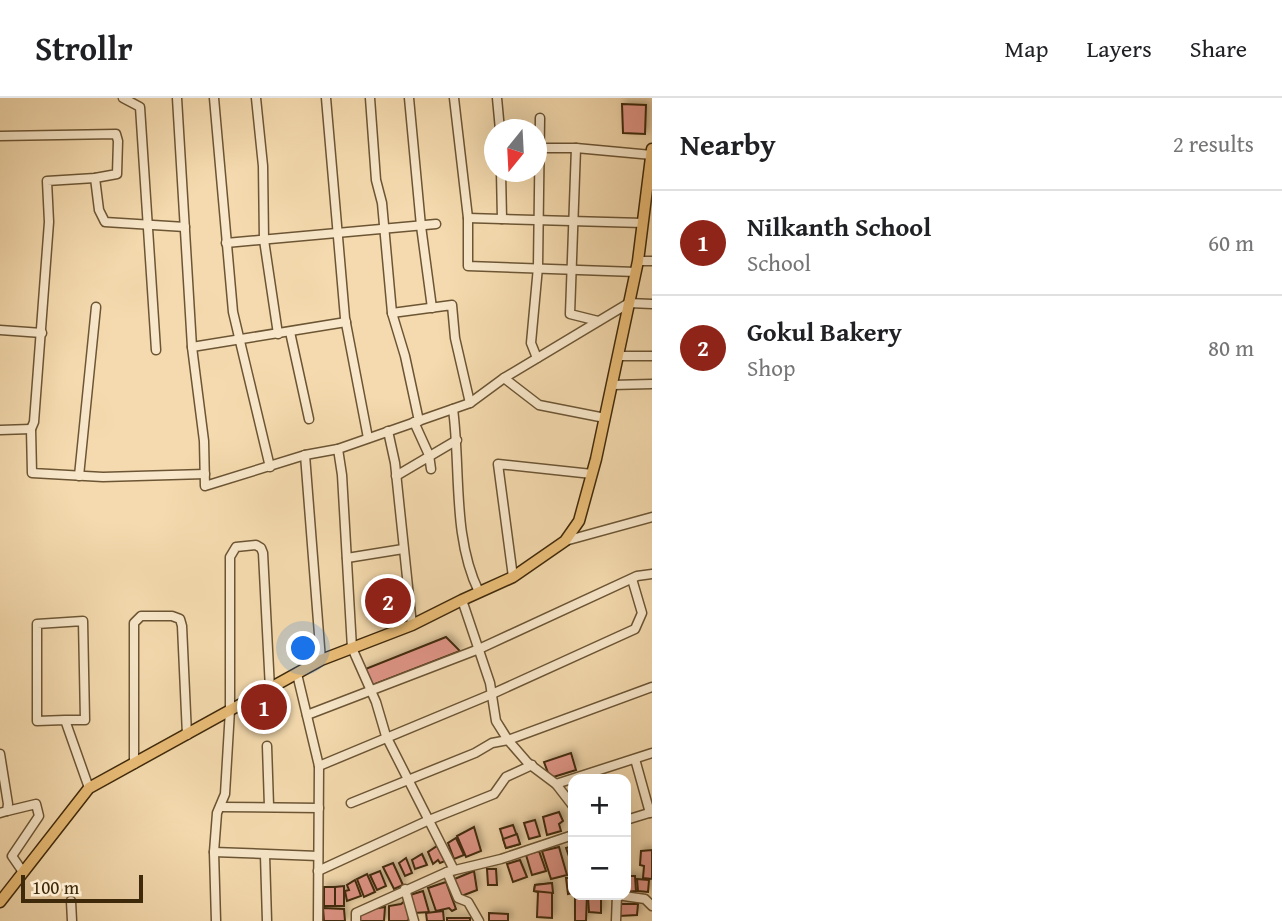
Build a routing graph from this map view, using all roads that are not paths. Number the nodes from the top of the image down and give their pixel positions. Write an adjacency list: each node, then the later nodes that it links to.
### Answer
1 (123, 98): 25 (street)
2 (177, 98): 27 (street)
3 (214, 98): 31 (street)
4 (256, 98): 30 (street)
5 (326, 98): 29 (street)
6 (370, 98): 28 (street)
7 (409, 98): 26 (street)
8 (454, 98): 19 (street)
9 (497, 98): 10 (street)
10 (499, 119)
11 (0, 136): 15 (street)
12 (547, 148): 13 (street)
13 (576, 148): 14 (street); 22 (street)
14 (652, 153): 18 (main road)
15 (95, 178): 25 (street); 45 (street)
16 (501, 182): 20 (street)
17 (538, 182): 21 (street)
18 (648, 205): 23 (main road)
19 (468, 218): 20 (street); 34 (street)
20 (502, 219): 21 (street)
21 (539, 220): 22 (street); 34 (street)
22 (572, 221): 23 (street); 35 (street)
23 (643, 223): 33 (main road)
24 (436, 225): 26 (street)
25 (148, 226): 27 (street); 49 (street)
26 (421, 226): 28 (street); 39 (street)
27 (185, 227): 48 (street)
28 (385, 229): 29 (street); 40 (street)
29 (337, 233): 30 (street); 42 (street)
30 (264, 240): 31 (street); 46 (street)
31 (226, 243): 47 (street)
32 (652, 261): 33 (street)
33 (637, 266): 35 (street); 36 (main road)
34 (538, 267): 35 (street); 52 (street)
35 (571, 269): 41 (street)
36 (629, 303): 37 (street); 41 (street); 50 (main road)
37 (652, 304)
38 (96, 307): 74 (street)
39 (432, 308): 40 (street); 56 (street)
40 (392, 313): 60 (street)
41 (598, 321): 52 (street)
42 (346, 322): 44 (street); 64 (street)
43 (0, 330): 45 (street)
44 (290, 332): 46 (street); 59 (street)
45 (42, 333): 61 (street)
46 (278, 334): 47 (street)
47 (240, 341): 48 (street); 69 (street)
48 (192, 347): 71 (street)
49 (156, 350)
50 (618, 356): 51 (street); 55 (main road)
51 (652, 356)
52 (537, 358): 53 (street)
53 (503, 378): 56 (street); 58 (street)
54 (652, 384): 55 (street)
55 (612, 385): 58 (main road)
56 (470, 403): 57 (street)
57 (453, 409): 60 (street); 65 (street)
58 (605, 418): 72 (main road)
59 (309, 419)
60 (416, 421): 63 (street); 68 (street)
61 (31, 429): 62 (street); 74 (street)
62 (0, 430)
63 (388, 431): 64 (street); 73 (street)
64 (368, 438): 66 (street)
65 (457, 440): 68 (street); 82 (street)
66 (338, 449): 67 (street); 78 (street)
67 (305, 455): 69 (street); 87 (street)
68 (429, 455): 70 (street); 73 (street)
69 (270, 467): 71 (street)
70 (431, 469)
71 (205, 474): 74 (street)
72 (592, 474): 76 (main road); 80 (street)
73 (396, 476): 77 (street)
74 (79, 477)
75 (652, 517): 76 (street)
76 (565, 541): 80 (main road)
77 (403, 549): 78 (street); 84 (street)
78 (347, 558): 85 (street)
79 (652, 574): 81 (street)
80 (513, 577): 82 (main road)
81 (632, 579): 86 (street); 92 (street)
82 (479, 592): 83 (main road)
83 (462, 600): 84 (main road); 86 (street)
84 (412, 625): 85 (main road)
85 (352, 649): 87 (main road); 91 (street)
86 (479, 649): 91 (street); 92 (street)
87 (321, 660): 88 (main road)
88 (297, 674): 90 (main road); 94 (street)
89 (652, 687): 98 (street)
90 (270, 689): 93 (main road); 93 (street)
91 (371, 690): 94 (street); 97 (street)
92 (492, 694): 97 (street); 98 (street)
93 (230, 710): 96 (main road); 112 (street)
94 (307, 715): 105 (street)
95 (65, 720): 95 (street); 108 (street)
96 (187, 735): 103 (main road); 103 (street)
97 (386, 736): 105 (street); 106 (street)
98 (508, 740): 104 (street); 106 (street)
99 (267, 746): 111 (street)
100 (652, 753): 102 (street)
101 (0, 754): 114 (street)
102 (635, 759): 107 (street); 115 (street)
103 (134, 764): 108 (main road)
104 (532, 765): 107 (street); 117 (street)
105 (320, 766): 113 (street)
106 (407, 781): 110 (street); 117 (street)
107 (556, 784): 109 (street)
108 (89, 788): 124 (main road)
109 (568, 800)
110 (351, 803)
111 (269, 806): 112 (street); 113 (street)
112 (220, 807): 119 (street)
113 (319, 808): 121 (street)
114 (4, 812): 124 (street)
115 (651, 813): 116 (street)
116 (631, 819)
117 (429, 820): 122 (street); 123 (street)
118 (568, 837): 123 (street)
119 (214, 852): 120 (street); 132 (street)
120 (265, 855): 121 (street); 133 (street)
121 (318, 856): 122 (street)
122 (318, 871): 134 (street)
123 (451, 871): 125 (street); 137 (street)
124 (23, 872): 129 (main road)
125 (405, 889): 135 (street); 136 (street)
126 (631, 897): 130 (street)
127 (617, 900): 138 (street)
128 (71, 901): 131 (street)
129 (0, 902)
130 (652, 906)
131 (72, 921)
132 (216, 921)
133 (267, 921)
134 (318, 921)
135 (356, 921)
136 (414, 921)
137 (480, 921)
138 (616, 921)

